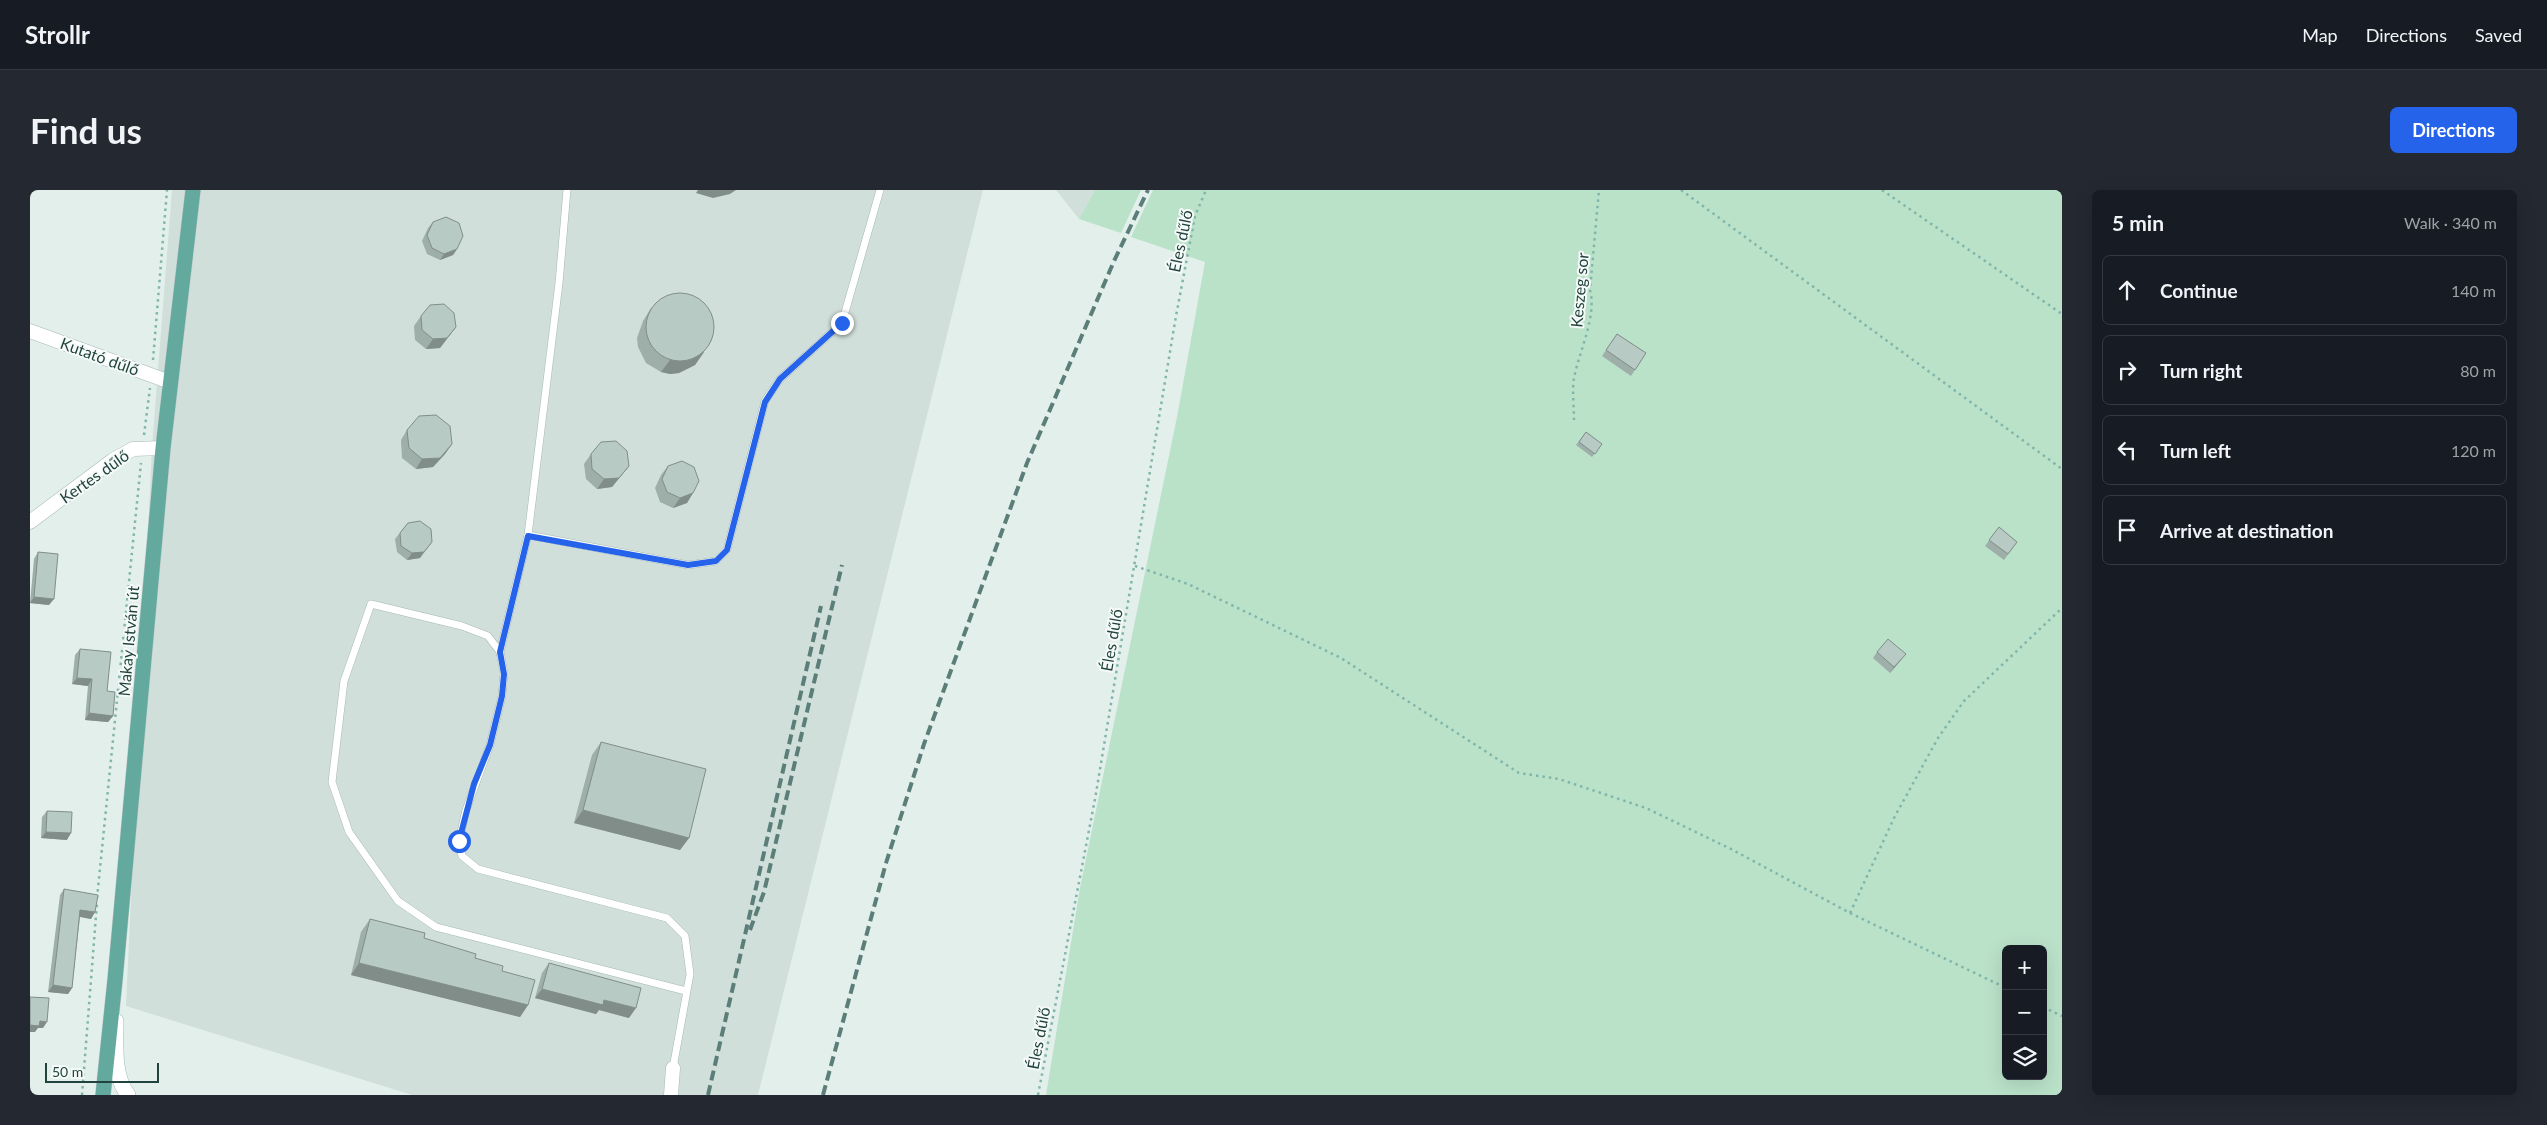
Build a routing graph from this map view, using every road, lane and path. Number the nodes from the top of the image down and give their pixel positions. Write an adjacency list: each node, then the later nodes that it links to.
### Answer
1 (166, 190): 11 (path)
2 (192, 190): 12 (main road, Makay István út)
3 (567, 190): 18 (lane)
4 (880, 190): 18 (lane)
5 (1206, 190): 19 (path, Éles dűlő)
6 (1599, 190): 13 (path, Keszeg sor)
7 (1681, 190): 16 (path)
8 (1882, 190): 9 (path)
9 (2062, 314)
10 (30, 331): 11 (street, Kutató dűlő)
11 (152, 375): 12 (street, Kutató dűlő); 14 (path)
12 (170, 382): 15 (main road, Makay István út)
13 (1574, 420)
14 (142, 448): 15 (street, Kertes dűlő); 17 (street, Kertes dűlő); 29 (path)
15 (163, 448): 23 (main road, Makay István út)
16 (2062, 469)
17 (30, 522)
18 (528, 536): 21 (lane)
19 (1135, 566): 22 (path); 33 (path, Éles dűlő)
20 (2062, 608): 22 (path)
21 (500, 652): 25 (lane); 25 (lane)
22 (1850, 913): 24 (path)
23 (115, 980): 30 (main road, Makay István út); 31 (main road)
24 (2002, 986)
25 (686, 991): 28 (lane)
26 (2047, 1009): 27 (path)
27 (2062, 1016)
28 (673, 1068): 32 (street)
29 (82, 1095)
30 (103, 1095)
31 (128, 1095)
32 (671, 1095)
33 (1038, 1095)

